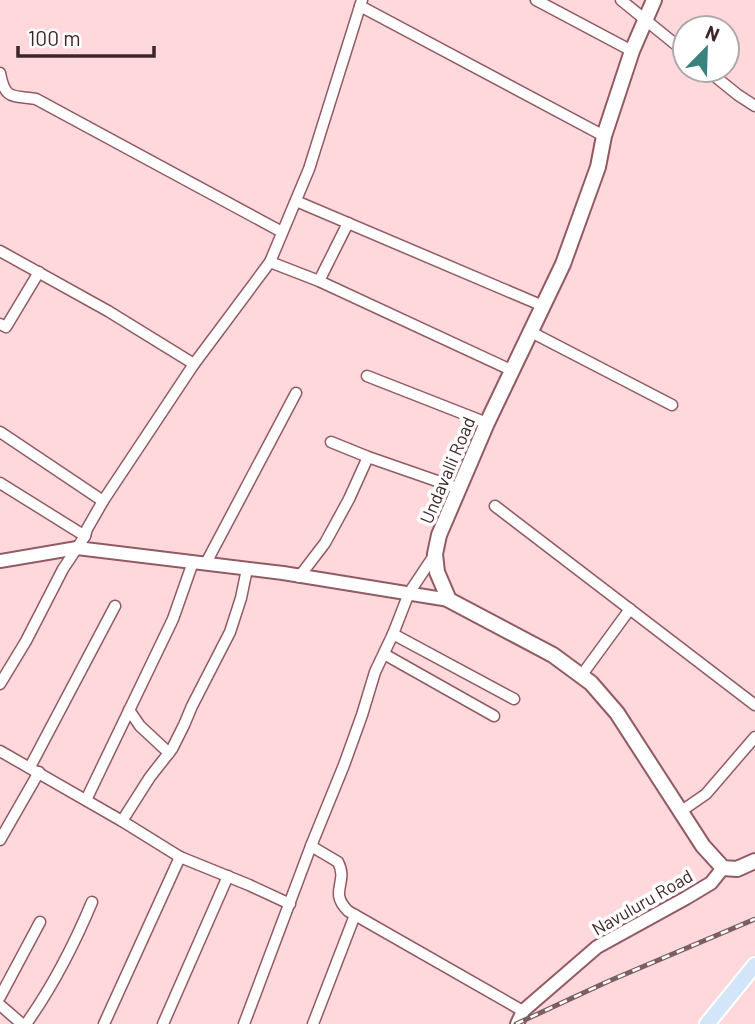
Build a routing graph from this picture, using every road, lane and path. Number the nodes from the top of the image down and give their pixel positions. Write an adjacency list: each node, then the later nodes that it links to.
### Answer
1 (536, 0): 7 (street)
2 (621, 0): 5 (street)
3 (654, 0): 5 (main road, Undavalli Road)
4 (361, 3): 11 (street); 12 (street)
5 (645, 20): 6 (street); 7 (main road, Undavalli Road)
6 (671, 41)
7 (632, 51): 11 (main road, Undavalli Road)
8 (0, 73): 14 (street)
9 (724, 84): 10 (street)
10 (755, 106)
11 (604, 136): 19 (main road, Undavalli Road)
12 (296, 201): 13 (street); 14 (street)
13 (348, 223): 18 (street); 19 (street)
14 (282, 232): 16 (street)
15 (0, 251): 17 (street)
16 (270, 262): 18 (street); 22 (street)
17 (40, 272): 20 (street); 22 (street)
18 (319, 281): 23 (street)
19 (543, 306): 21 (main road, Undavalli Road)
20 (0, 324)
21 (531, 332): 23 (main road, Undavalli Road); 26 (street)
22 (194, 364): 33 (street)
23 (513, 371): 27 (main road, Undavalli Road)
24 (367, 376): 27 (street)
25 (296, 393): 39 (street)
26 (672, 405)
27 (486, 423): 32 (main road, Undavalli Road)
28 (0, 432): 33 (street)
29 (331, 442): 30 (street)
30 (368, 457): 32 (street); 41 (street)
31 (1, 486): 35 (street)
32 (460, 489): 37 (main road, Undavalli Road)
33 (103, 501): 35 (street)
34 (495, 506): 45 (street)
35 (85, 536): 36 (street)
36 (77, 548): 38 (street); 39 (street); 49 (street)
37 (435, 554): 42 (street); 43 (main road)
38 (0, 561)
39 (200, 563): 40 (street); 52 (street)
40 (247, 569): 41 (street); 56 (street)
41 (299, 576): 42 (street)
42 (409, 593): 43 (street); 46 (street)
43 (449, 600): 48 (main road)
44 (115, 606): 57 (street)
45 (630, 610): 48 (street); 51 (street)
46 (393, 635): 47 (street); 50 (street)
47 (384, 654): 53 (street); 62 (street)
48 (581, 676): 59 (main road)
49 (0, 684)
50 (514, 699)
51 (755, 705)
52 (129, 710): 56 (street); 58 (street)
53 (494, 716)
54 (755, 737): 59 (street)
55 (0, 751): 57 (street)
56 (169, 753): 60 (street)
57 (35, 770): 58 (street); 61 (street)
58 (86, 800): 60 (street)
59 (680, 812): 65 (main road)
60 (122, 821): 63 (street)
61 (0, 840)
62 (311, 846): 68 (street); 69 (street)
63 (180, 857): 66 (street); 76 (street)
64 (755, 861): 65 (main road)
65 (723, 868): 74 (street, Navuluru Road)
66 (228, 876): 68 (street); 77 (street)
67 (92, 902): 75 (street)
68 (290, 904): 78 (street)
69 (355, 915): 74 (street); 79 (street)
70 (40, 922): 72 (street)
71 (755, 965): 81 (main road)
72 (0, 998)
73 (0, 1005): 75 (street)
74 (523, 1011): 80 (street, Navuluru Road)
75 (24, 1024)
76 (104, 1024)
77 (163, 1024)
78 (244, 1024)
79 (313, 1024)
80 (517, 1024)
81 (707, 1024)

